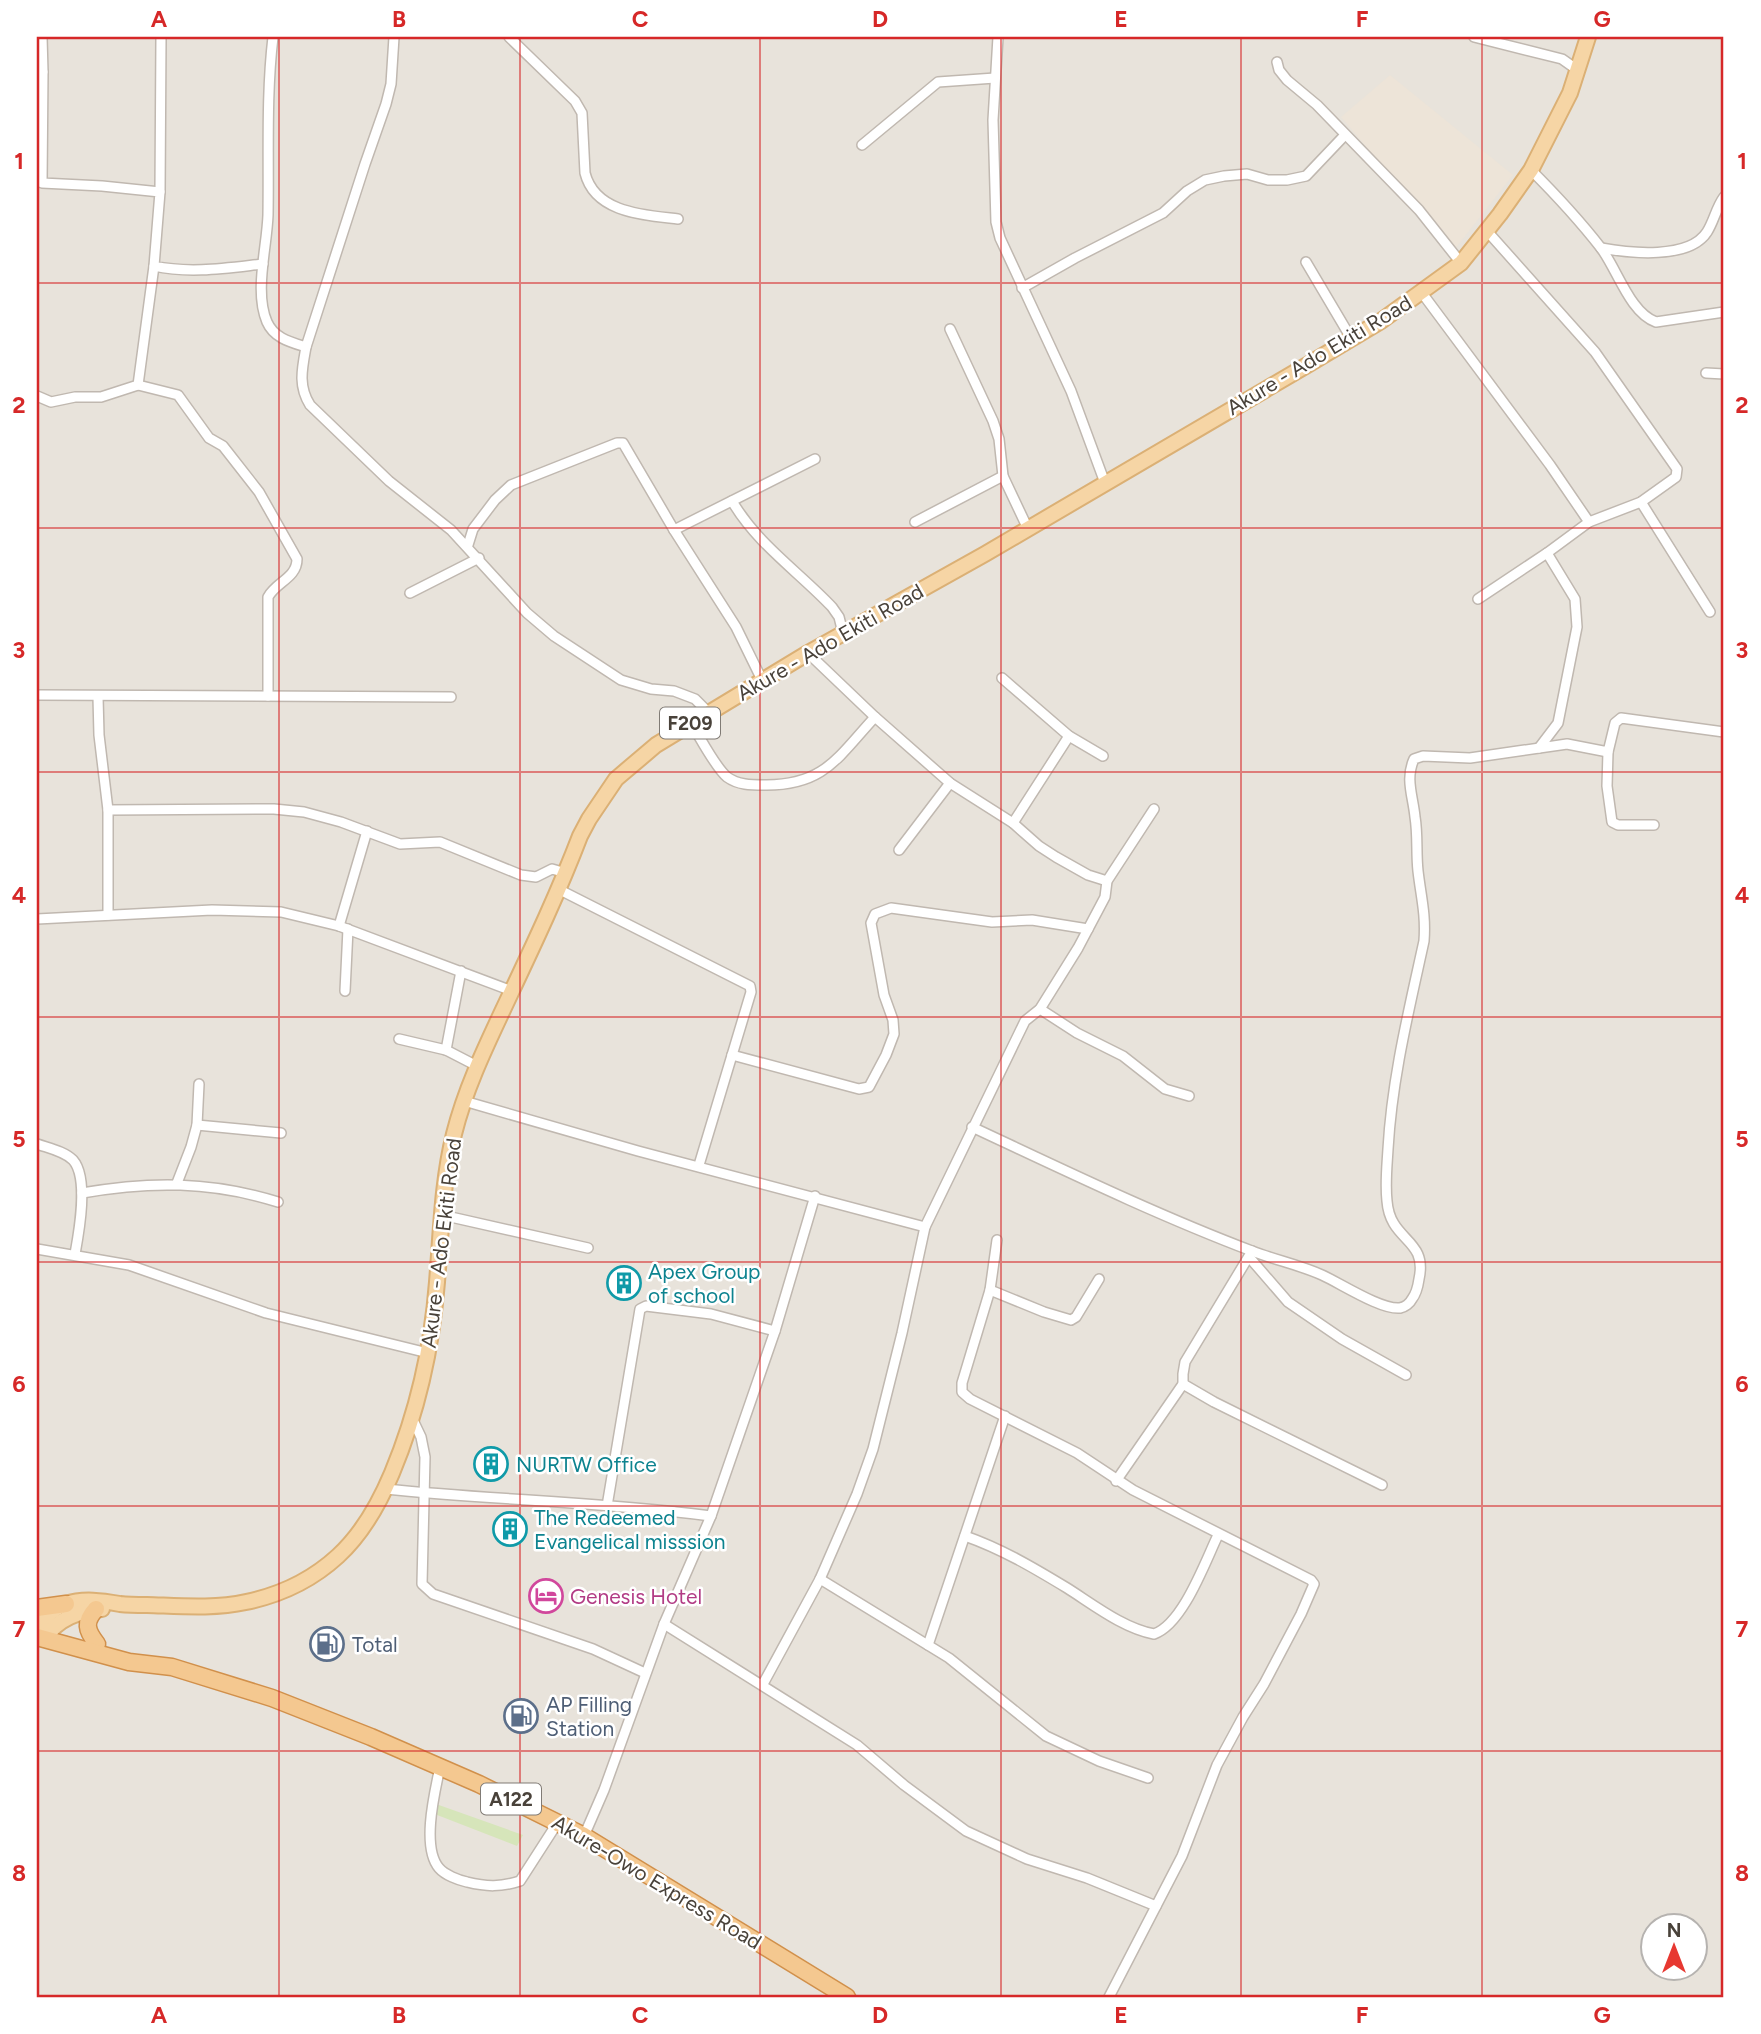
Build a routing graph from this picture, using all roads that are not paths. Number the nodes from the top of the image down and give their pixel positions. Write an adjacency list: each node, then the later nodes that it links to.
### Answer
1 (41, 37): 11 (street)
2 (161, 37): 17 (street)
3 (273, 37): 24 (street)
4 (394, 37): 31 (street)
5 (509, 37): 19 (street)
6 (998, 37): 12 (street)
7 (1474, 37): 10 (street)
8 (1587, 38): 10 (main road, Akure - Ado Ekiti Road / F209)
9 (1277, 62): 13 (street)
10 (1579, 71): 15 (main road, Akure - Ado Ekiti Road / F209)
11 (40, 72): 16 (street)
12 (995, 78): 14 (street); 26 (street)
13 (1344, 135): 23 (street); 26 (street)
14 (862, 145)
15 (1531, 170): 20 (main road, Akure - Ado Ekiti Road / F209); 21 (street)
16 (40, 183): 17 (street)
17 (160, 192): 25 (street)
18 (1724, 197): 21 (street)
19 (678, 219)
20 (1487, 231): 23 (main road, Akure - Ado Ekiti Road / F209); 40 (street)
21 (1601, 248): 28 (street)
22 (1306, 261): 30 (street)
23 (1461, 263): 27 (main road, Akure - Ado Ekiti Road / F209)
24 (263, 264): 25 (street); 31 (street)
25 (154, 267): 34 (street)
26 (1022, 288): 38 (street)
27 (1422, 293): 30 (main road, Akure - Ado Ekiti Road / F209); 42 (street)
28 (1724, 312)
29 (950, 329): 37 (street)
30 (1351, 338): 38 (main road, Akure - Ado Ekiti Road / F209)
31 (306, 347): 45 (street)
32 (1706, 373): 33 (street)
33 (1724, 374)
34 (138, 385): 35 (street); 56 (street)
35 (37, 396)
36 (816, 459): 39 (street)
37 (1003, 476): 41 (street); 43 (street)
38 (1104, 483): 43 (main road, Akure - Ado Ekiti Road / F209)
39 (732, 501): 44 (street); 51 (street)
40 (1641, 502): 42 (street); 50 (street)
41 (915, 522)
42 (1589, 522): 46 (street)
43 (1028, 529): 51 (main road, Akure - Ado Ekiti Road / F209)
44 (674, 530): 45 (street); 54 (street)
45 (468, 545): 47 (street)
46 (1547, 553): 49 (street); 64 (street)
47 (478, 558): 48 (street); 59 (street)
48 (410, 593)
49 (1478, 599)
50 (1710, 612)
51 (843, 633): 52 (main road, Akure - Ado Ekiti Road / F209)
52 (808, 653): 54 (main road, Akure - Ado Ekiti Road / F209); 60 (street)
53 (1002, 678): 63 (street)
54 (762, 680): 59 (main road, Akure - Ado Ekiti Road / F209)
55 (37, 695): 57 (street)
56 (268, 696): 57 (street); 58 (street)
57 (99, 697): 69 (street)
58 (452, 697)
59 (708, 712): 61 (main road, Akure - Ado Ekiti Road / F209)
60 (874, 717): 61 (street); 67 (street)
61 (691, 723): 74 (main road, Akure - Ado Ekiti Road / F209)
62 (1724, 732): 65 (street)
63 (1069, 736): 66 (street); 70 (street)
64 (1539, 748): 65 (street); 107 (street)
65 (1608, 752): 71 (street)
66 (1103, 756)
67 (950, 783): 70 (street); 73 (street)
68 (1154, 809): 75 (street)
69 (108, 810): 72 (street); 77 (street)
70 (1013, 823): 75 (street)
71 (1654, 825)
72 (367, 831): 74 (street); 79 (street)
73 (899, 850)
74 (566, 873): 76 (main road, Akure - Ado Ekiti Road / F209)
75 (1107, 881): 80 (street)
76 (558, 889): 83 (main road, Akure - Ado Ekiti Road / F209); 87 (street)
77 (108, 915): 78 (street); 79 (street)
78 (37, 919)
79 (343, 928): 81 (street); 82 (street)
80 (1088, 929): 84 (street); 87 (street)
81 (461, 971): 83 (street); 86 (street)
82 (345, 991)
83 (512, 991): 88 (main road, Akure - Ado Ekiti Road / F209)
84 (1040, 1009): 90 (street); 93 (street)
85 (399, 1039): 86 (street)
86 (446, 1050): 88 (street)
87 (732, 1055): 96 (street)
88 (477, 1066): 91 (main road, Akure - Ado Ekiti Road / F209)
89 (199, 1084): 92 (street)
90 (1189, 1096)
91 (464, 1101): 96 (street); 101 (main road, Akure - Ado Ekiti Road / F209)
92 (197, 1125): 94 (street); 97 (street)
93 (972, 1127): 102 (street); 107 (street)
94 (281, 1133)
95 (37, 1144): 98 (street)
96 (699, 1165): 99 (street)
97 (177, 1183): 98 (street); 100 (street)
98 (82, 1193): 106 (street)
99 (815, 1196): 102 (street); 110 (street)
100 (278, 1202)
101 (442, 1215): 104 (street); 111 (main road, Akure - Ado Ekiti Road / F209)
102 (925, 1227): 124 (street)
103 (997, 1240): 109 (street)
104 (588, 1248)
105 (37, 1249): 106 (street)
106 (75, 1254): 111 (street)
107 (1251, 1254): 112 (street); 113 (street)
108 (1099, 1279): 109 (street)
109 (990, 1290): 114 (street)
110 (775, 1331): 120 (street); 121 (street)
111 (428, 1353): 115 (main road, Akure - Ado Ekiti Road / F209)
112 (1406, 1376)
113 (1183, 1384): 116 (street); 117 (street)
114 (1005, 1416): 116 (street); 123 (street)
115 (412, 1418): 118 (main road, Akure - Ado Ekiti Road / F209); 119 (street)
116 (1116, 1481): 122 (street)
117 (1382, 1485)
118 (385, 1489): 119 (street); 126 (main road, Akure - Ado Ekiti Road / F209)
119 (425, 1493): 120 (street); 134 (street)
120 (607, 1506): 121 (street)
121 (711, 1516): 129 (street)
122 (1218, 1535): 123 (street); 140 (street)
123 (965, 1536): 132 (street)
124 (820, 1580): 132 (street); 135 (street)
125 (66, 1604): 126 (main road, Akure - Ado Ekiti Road / F209); 127 (highway); 130 (main road)
126 (120, 1604): 128 (main road, F209)
127 (37, 1608)
128 (96, 1609): 130 (main road, F209); 131 (highway)
129 (664, 1624): 134 (street); 135 (street)
130 (40, 1631): 131 (highway, Akure-Owo Express Road / A122); 133 (highway, Akure-Owo Express Road / A122)
131 (97, 1644): 133 (highway, Akure-Owo Express Road / A122)
132 (928, 1645): 137 (street)
133 (146, 1663): 136 (highway, Akure-Owo Express Road / A122)
134 (645, 1673): 139 (street)
135 (763, 1684): 140 (street)
136 (440, 1767): 138 (highway, Akure-Owo Express Road / A122); 138 (street)
137 (1148, 1778)
138 (558, 1822): 139 (highway, Akure-Owo Express Road / A122)
139 (584, 1836): 141 (highway, Akure-Owo Express Road / A122)
140 (1156, 1906): 142 (street)
141 (847, 1997)
142 (1109, 1997)

